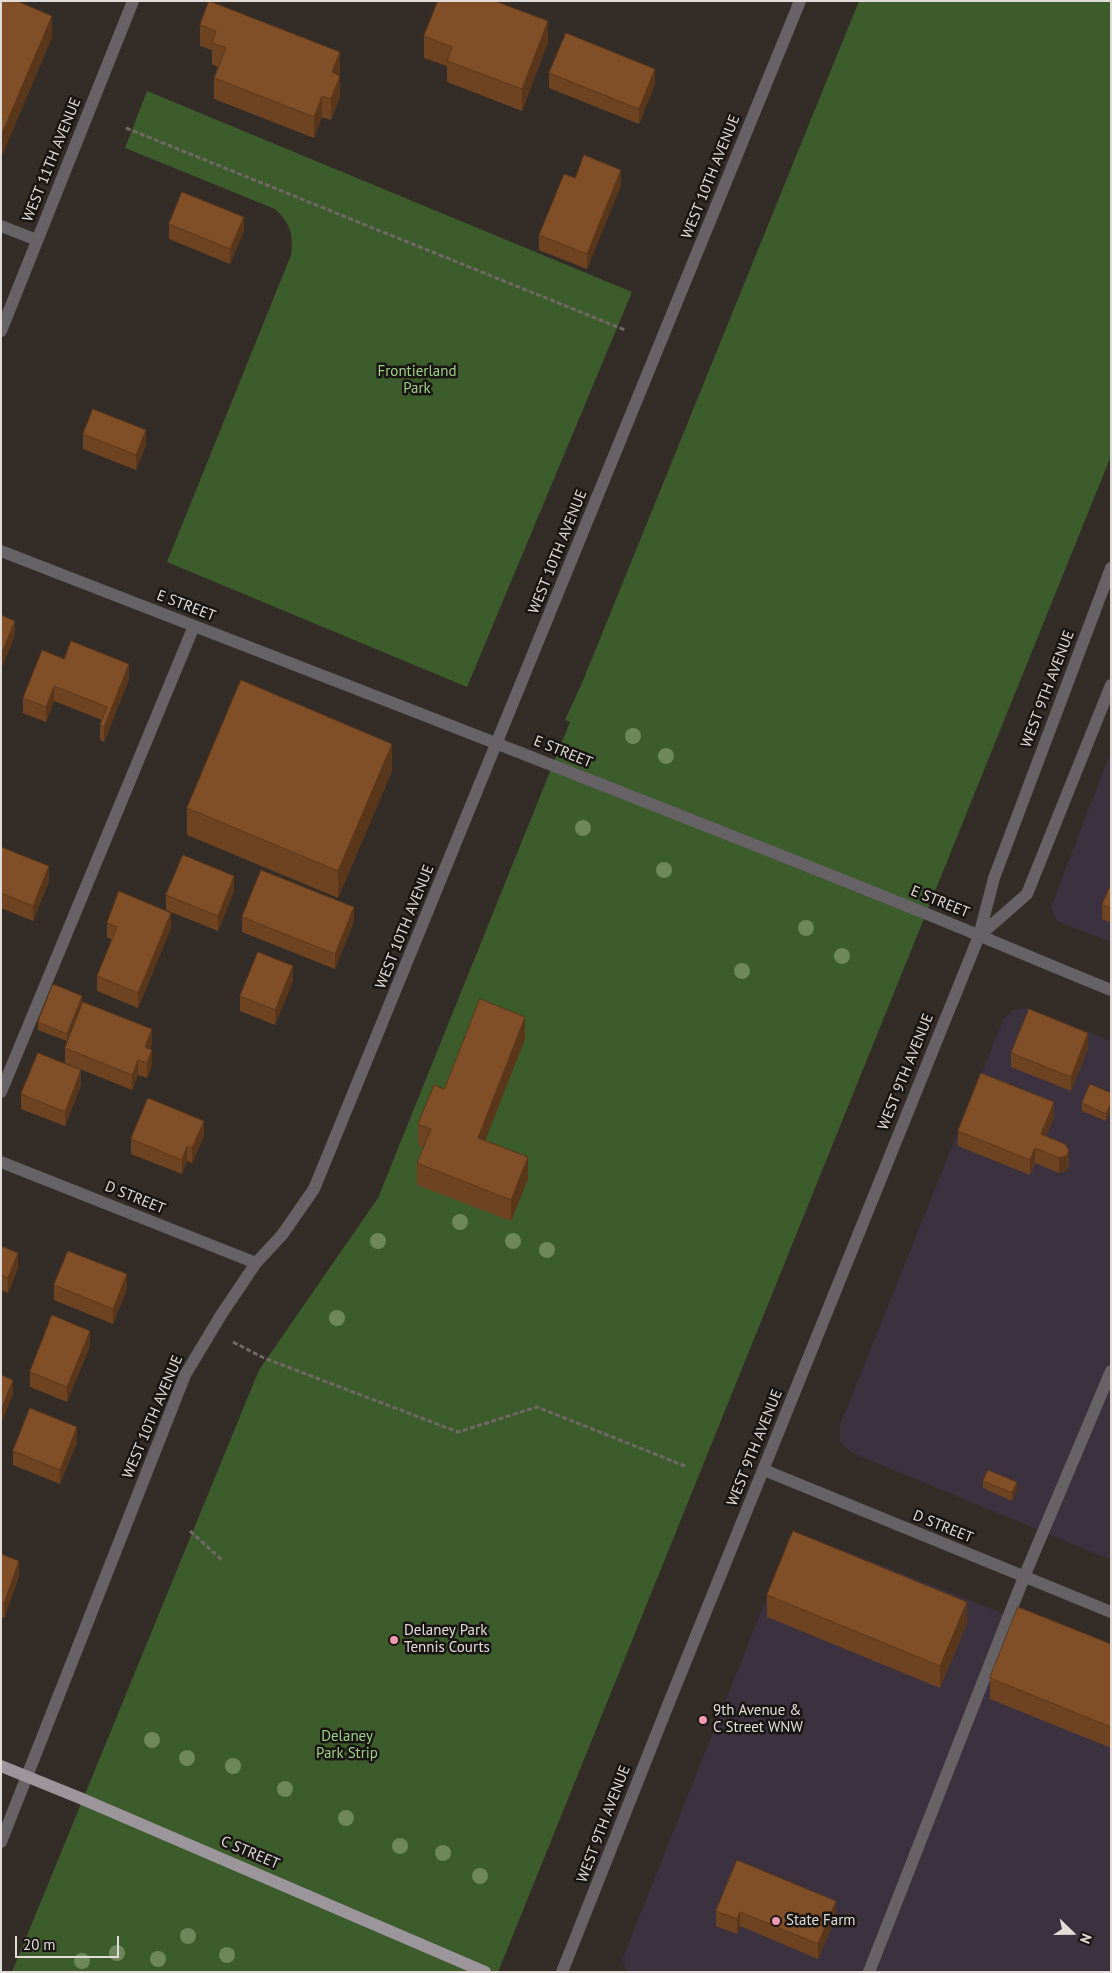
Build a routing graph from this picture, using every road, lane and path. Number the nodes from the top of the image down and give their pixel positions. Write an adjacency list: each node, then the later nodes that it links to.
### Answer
1 (133, 1): 5 (street, WEST 11TH AVENUE)
2 (800, 1): 12 (street, WEST 10TH AVENUE)
3 (126, 128): 6 (path)
4 (1, 226): 5 (street)
5 (37, 240): 7 (street, WEST 11TH AVENUE)
6 (626, 330)
7 (1, 331)
8 (1, 551): 10 (street, E STREET)
9 (1111, 568): 13 (street, WEST 9TH AVENUE)
10 (194, 626): 12 (street, E STREET); 15 (street)
11 (1111, 685): 13 (street, WEST 9TH AVENUE)
12 (497, 744): 13 (street, E STREET); 17 (street, WEST 10TH AVENUE)
13 (979, 936): 14 (street, E STREET); 21 (street, WEST 9TH AVENUE)
14 (1111, 990)
15 (1, 1092)
16 (1, 1162): 17 (street, D STREET)
17 (256, 1263): 18 (street, WEST 10TH AVENUE)
18 (211, 1330): 20 (path); 27 (street, WEST 10TH AVENUE)
19 (1111, 1371): 24 (street)
20 (685, 1466)
21 (764, 1470): 24 (street, D STREET); 30 (street, WEST 9TH AVENUE)
22 (190, 1531): 23 (path)
23 (222, 1560)
24 (1024, 1577): 25 (street, D STREET); 31 (street)
25 (1111, 1612)
26 (1, 1766): 27 (main road, C STREET)
27 (28, 1777): 28 (street, WEST 10TH AVENUE); 29 (main road, C STREET)
28 (1, 1842)
29 (485, 1972)
30 (562, 1972)
31 (869, 1972)

